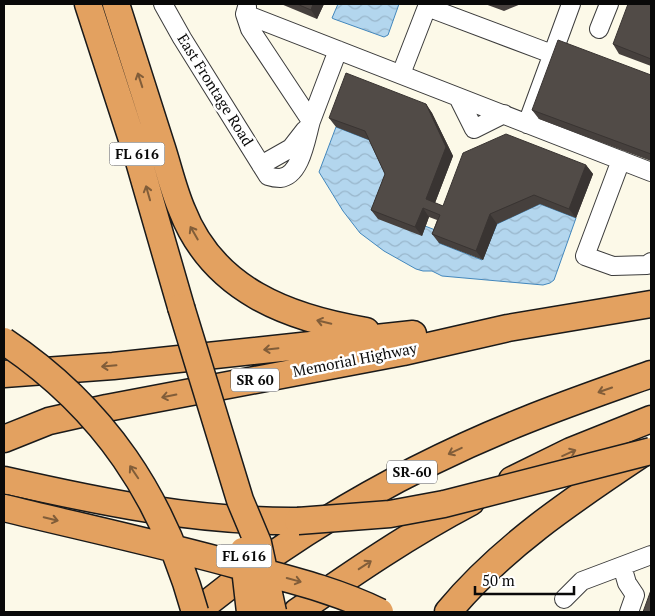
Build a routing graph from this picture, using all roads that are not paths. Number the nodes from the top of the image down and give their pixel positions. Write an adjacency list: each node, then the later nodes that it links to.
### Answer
1 (88, 4): 29 (highway, FL 616, one-way to 1, bridge)
2 (116, 4): 20 (highway, one-way to 2)
3 (162, 4): 13 (street, East Frontage Road)
4 (571, 4): 9 (street)
5 (609, 4): 7 (street)
6 (246, 9): 8 (street); 13 (street)
7 (600, 29)
8 (338, 50): 10 (street); 13 (street)
9 (552, 54): 10 (street); 14 (street)
10 (401, 74): 11 (street)
11 (458, 96): 12 (street); 12 (street)
12 (504, 114): 14 (street)
13 (311, 121)
14 (526, 124): 15 (street)
15 (620, 160): 16 (street); 17 (street)
16 (651, 172)
17 (651, 262)
18 (651, 304): 19 (highway, Memorial Highway / SR 60)
19 (508, 328): 20 (highway); 25 (highway, Memorial Highway / SR 60, one-way to 25)
20 (406, 335): 22 (highway, one-way to 22)
21 (4, 340): 34 (highway, one-way to 21, bridge)
22 (4, 374)
23 (651, 374): 34 (highway, SR-60, one-way to 34)
24 (651, 420): 37 (highway, one-way to 24)
25 (4, 440)
26 (651, 447): 39 (highway)
27 (651, 452): 28 (highway, bridge)
28 (4, 480)
29 (240, 500): 35 (highway, FL 616, bridge); 36 (highway, bridge)
30 (4, 508): 38 (highway, one-way to 38, bridge)
31 (651, 555): 32 (street)
32 (622, 566): 33 (street); 40 (street)
33 (564, 599)
34 (195, 612)
35 (250, 612)
36 (273, 612)
37 (296, 612)
38 (380, 612)
39 (448, 612)
40 (629, 612)

